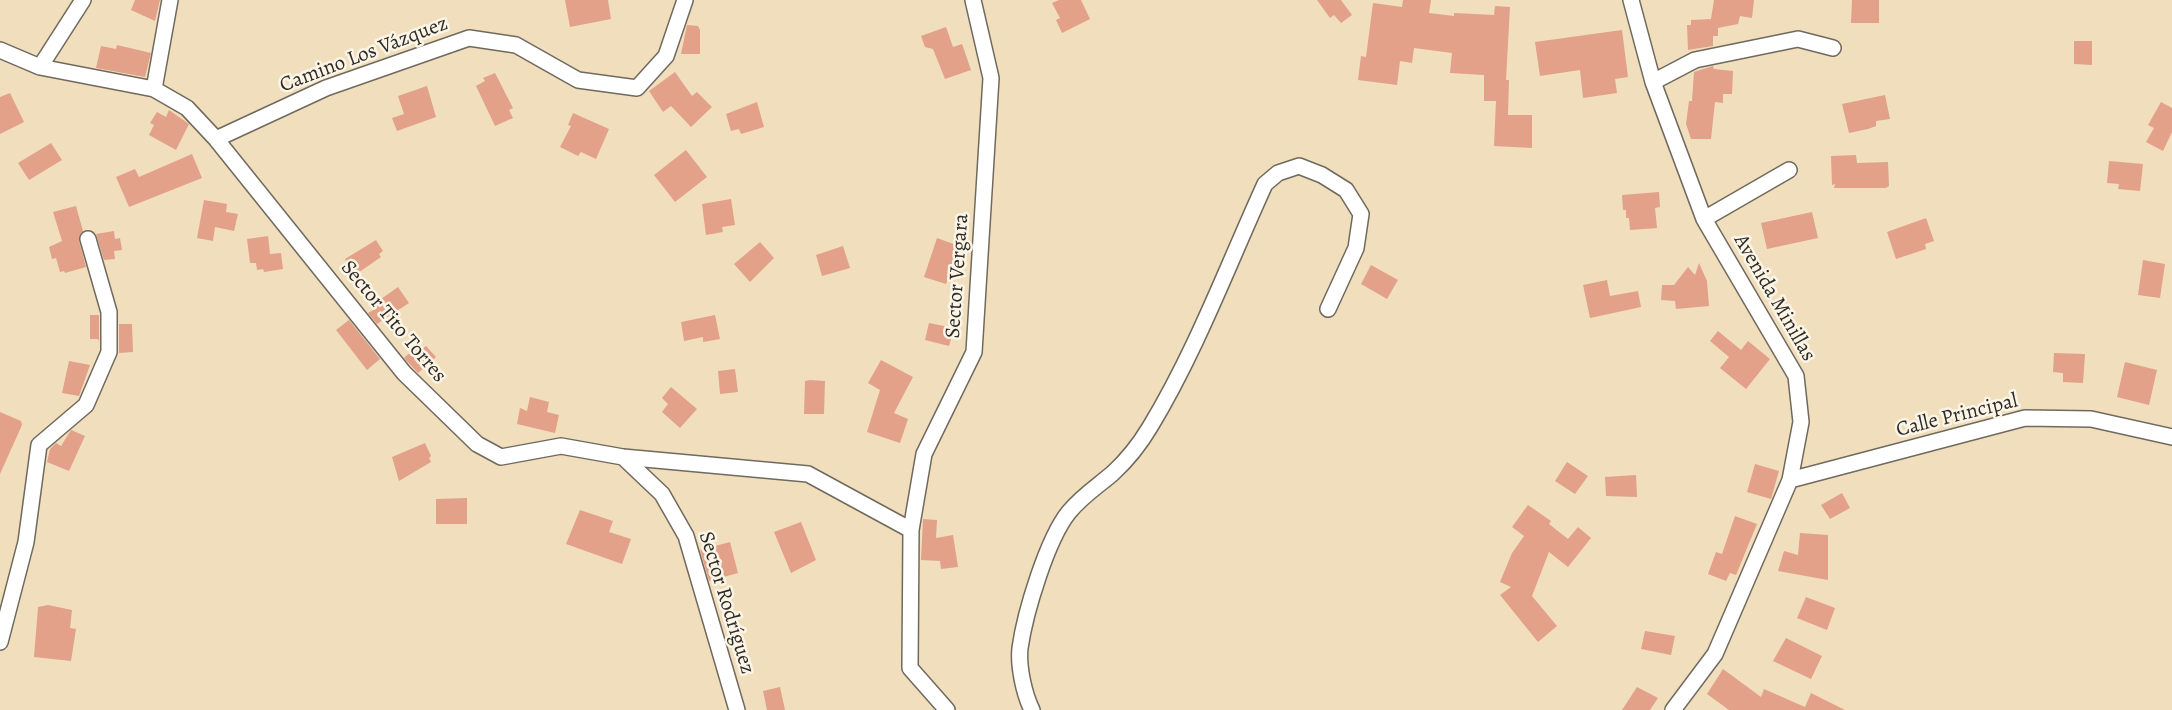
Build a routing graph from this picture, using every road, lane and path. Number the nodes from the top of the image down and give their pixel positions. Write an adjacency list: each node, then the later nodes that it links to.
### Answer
1 (83, 0): 8 (street)
2 (170, 0): 10 (street)
3 (685, 0): 11 (street, Camino Los Vázquez)
4 (973, 0): 19 (street, Sector Vergara)
5 (1630, 0): 9 (street, Avenida Minillas)
6 (1833, 48): 9 (street)
7 (0, 50): 8 (street, Sector Tito Torres)
8 (40, 67): 10 (street, Sector Tito Torres)
9 (1653, 82): 13 (street, Avenida Minillas)
10 (153, 89): 11 (street, Sector Tito Torres)
11 (216, 138): 17 (street, Sector Tito Torres)
12 (1789, 170): 13 (street)
13 (1704, 219): 18 (street, Avenida Minillas)
14 (88, 239): 20 (street)
15 (1328, 309): 23 (street)
16 (2172, 436): 18 (street, Calle Principal)
17 (623, 457): 19 (street, Sector Tito Torres); 21 (street, Sector Rodríguez)
18 (1790, 480): 24 (street, Avenida Minillas)
19 (911, 530): 22 (street, Sector Vergara)
20 (0, 642)
21 (737, 710)
22 (947, 710)
23 (1032, 710)
24 (1673, 710)

